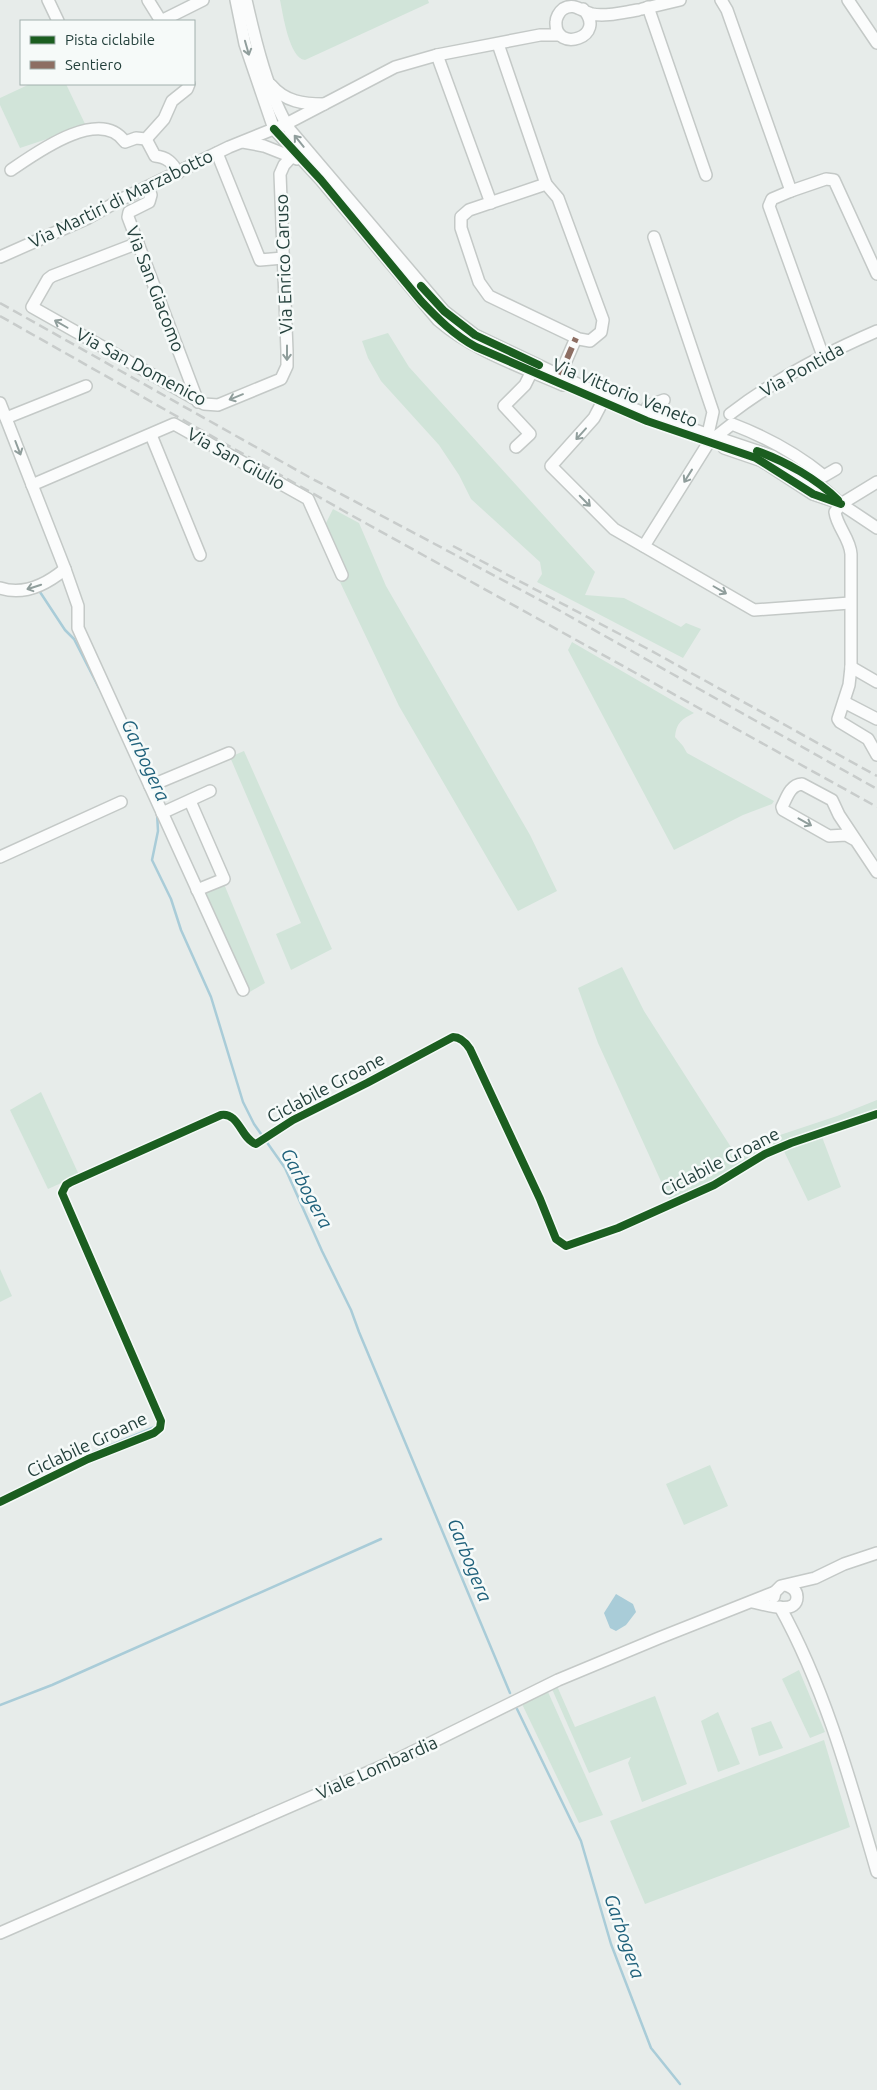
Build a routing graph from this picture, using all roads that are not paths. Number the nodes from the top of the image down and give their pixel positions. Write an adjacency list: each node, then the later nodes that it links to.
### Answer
1 (48, 0): 12 (street)
2 (148, 0): 13 (street)
3 (202, 0): 14 (street)
4 (236, 0): 25 (street, Via Vittorio Veneto, one-way to 25)
5 (246, 0): 21 (street, Via Vittorio Veneto)
6 (680, 0): 11 (street)
7 (721, 0): 35 (street)
8 (848, 0): 19 (street)
9 (562, 5): 10 (street); 15 (street)
10 (577, 5): 11 (street); 16 (street)
11 (643, 9): 16 (street); 32 (street)
12 (58, 20)
13 (160, 20)
14 (163, 20)
15 (556, 21): 17 (street); 18 (street)
16 (589, 28): 17 (street)
17 (560, 35): 18 (street)
18 (501, 43): 20 (street, Via Martiri di Marzabotto); 33 (street)
19 (877, 43)
20 (437, 55): 23 (street, Via Martiri di Marzabotto); 36 (street)
21 (270, 82): 23 (street); 24 (street, Via Vittorio Veneto)
22 (189, 85): 26 (street)
23 (326, 104): 24 (street, Via Martiri di Marzabotto)
24 (286, 124): 25 (street, Via Martiri di Marzabotto); 45 (street, Via Vittorio Veneto, one-way to 24)
25 (274, 128): 27 (street, Via Martiri di Marzabotto); 29 (street, Via Vittorio Veneto)
26 (146, 139): 30 (street); 31 (street)
27 (242, 142): 28 (street, Via Martiri di Marzabotto); 29 (street)
28 (217, 153): 31 (street, Via Martiri di Marzabotto); 40 (street)
29 (293, 155): 40 (street, Via Enrico Caruso); 45 (street, Via Vittorio Veneto)
30 (11, 170)
31 (178, 173): 34 (street, Via Martiri di Marzabotto)
32 (706, 175)
33 (546, 184): 36 (street); 43 (street)
34 (148, 187): 38 (street, Via San Giacomo); 39 (street, Via Martiri di Marzabotto)
35 (791, 192): 41 (street); 44 (street)
36 (491, 203): 43 (street)
37 (654, 237): 57 (street)
38 (138, 243): 51 (street, Via San Giacomo); 51 (street, Via San Domenico, one-way to 38)
39 (0, 257)
40 (283, 258): 47 (street, Via Enrico Caruso, one-way to 47)
41 (877, 274)
42 (877, 331): 44 (street, Via Pontida)
43 (576, 338): 46 (street)
44 (823, 356): 54 (street, Via Pontida)
45 (533, 367): 46 (street, Via Vittorio Veneto); 49 (street, Via Vittorio Veneto); 58 (street)
46 (560, 375): 49 (street, Via Vittorio Veneto)
47 (281, 379): 51 (street, Via San Domenico, one-way to 51)
48 (86, 386): 55 (street)
49 (604, 400): 53 (street, Via Vittorio Veneto); 57 (street, Via Vittorio Veneto); 64 (street, one-way to 64)
50 (664, 400): 53 (street)
51 (198, 402)
52 (0, 403): 55 (street)
53 (645, 414): 57 (street, Via Vittorio Veneto)
54 (730, 414)
55 (6, 418): 61 (street, one-way to 61)
56 (151, 434): 61 (street, Via San Giulio); 65 (street); 67 (street, Via San Giulio)
57 (711, 438): 59 (street); 62 (street, Via Vittorio Veneto); 64 (street, one-way to 64)
58 (516, 447)
59 (836, 469)
60 (877, 482): 62 (street)
61 (32, 485): 66 (street)
62 (841, 504): 63 (street); 69 (street)
63 (877, 528)
64 (644, 546): 69 (street, one-way to 69)
65 (200, 555)
66 (65, 569): 68 (street, one-way to 68); 76 (street)
67 (342, 575)
68 (0, 588)
69 (850, 603): 70 (street)
70 (851, 667): 71 (street); 72 (street)
71 (877, 682)
72 (844, 702): 73 (street); 75 (street)
73 (877, 719)
74 (229, 753): 76 (street)
75 (877, 755)
76 (150, 786): 80 (street)
77 (210, 791): 78 (street)
78 (190, 801): 80 (street); 84 (street)
79 (121, 802): 82 (street)
80 (162, 813): 84 (street)
81 (855, 840): 81 (street, one-way to 81); 83 (street)
82 (0, 857)
83 (877, 872)
84 (197, 890): 85 (street)
85 (243, 990)
86 (877, 1546): 88 (street)
87 (877, 1554): 88 (street)
88 (844, 1564): 89 (street)
89 (815, 1578): 90 (street); 93 (street)
90 (788, 1586): 91 (street); 93 (street)
91 (775, 1592): 92 (street, Viale Lombardia); 94 (street)
92 (753, 1602): 94 (street); 97 (street, Viale Lombardia)
93 (796, 1602): 94 (street); 95 (street)
94 (779, 1606): 95 (street)
95 (793, 1631): 96 (street)
96 (877, 1872)
97 (0, 1933)

